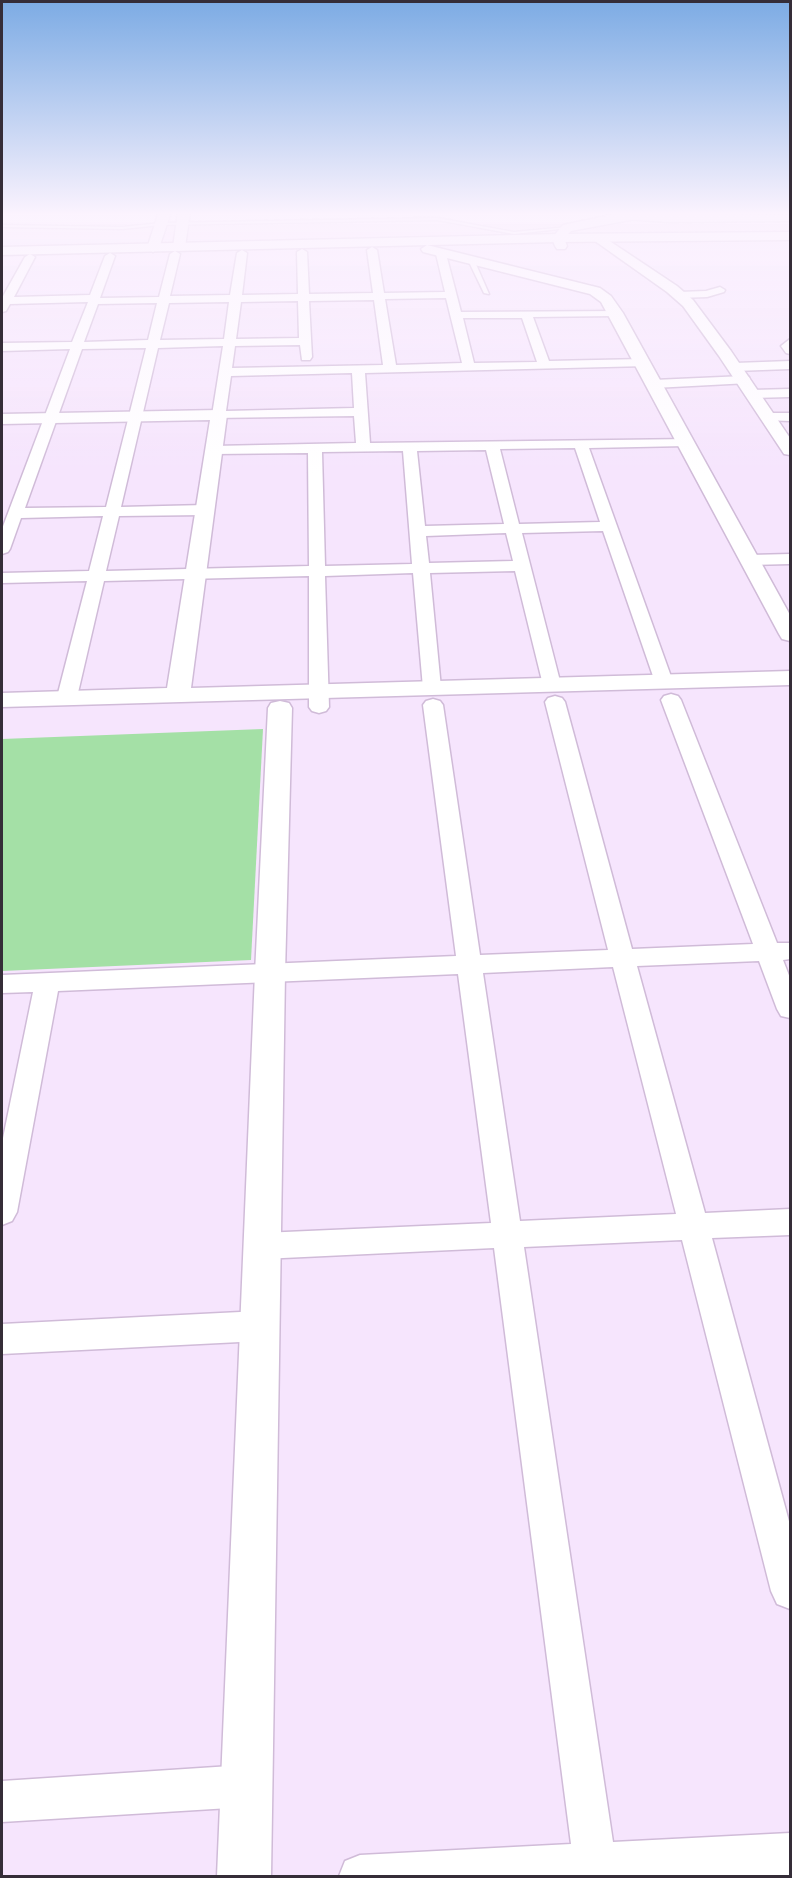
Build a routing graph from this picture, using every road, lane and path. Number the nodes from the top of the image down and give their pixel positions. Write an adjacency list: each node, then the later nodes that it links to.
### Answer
1 (237, 299): 15 (street)
2 (93, 300): 3 (street); 10 (street); 18 (street)
3 (164, 300): 4 (street); 16 (street)
4 (190, 300)
5 (304, 300): 14 (street)
6 (381, 300): 26 (street)
7 (452, 300): 13 (street)
8 (606, 300): 11 (street)
9 (684, 300): 25 (street)
10 (3, 303)
11 (616, 313): 12 (street); 21 (street)
12 (526, 314): 13 (street); 22 (street)
13 (456, 315): 24 (street)
14 (305, 341): 15 (street); 28 (street)
15 (230, 343): 16 (street); 29 (street)
16 (153, 344): 18 (street); 35 (street)
17 (790, 344): 20 (street)
18 (76, 345): 19 (street); 38 (street)
19 (6, 350)
20 (790, 350)
21 (643, 363): 22 (street); 30 (street)
22 (544, 364): 24 (street)
23 (790, 365): 25 (street)
24 (469, 367): 26 (street)
25 (735, 367): 31 (street)
26 (390, 368): 27 (street)
27 (358, 369): 28 (street); 33 (street)
28 (306, 370): 29 (street)
29 (225, 372): 34 (street)
30 (654, 384): 31 (street); 40 (street)
31 (748, 387): 32 (street); 36 (street)
32 (790, 393)
33 (361, 412): 34 (street); 43 (street)
34 (219, 415): 35 (street); 46 (street)
35 (136, 417): 38 (street); 49 (street)
36 (768, 417): 37 (street); 47 (street)
37 (790, 417)
38 (50, 418): 39 (street); 50 (street)
39 (2, 419)
40 (686, 442): 41 (street); 55 (street)
41 (581, 444): 42 (street); 51 (street)
42 (492, 446): 44 (street); 52 (street)
43 (363, 448): 44 (street); 45 (street)
44 (410, 448): 53 (street)
45 (315, 449): 46 (street); 59 (street)
46 (214, 450): 48 (street)
47 (790, 450)
48 (205, 510): 49 (street); 60 (street)
49 (113, 511): 50 (street); 61 (street)
50 (10, 515): 54 (street)
51 (610, 526): 52 (street); 65 (street)
52 (512, 529): 53 (street); 57 (street)
53 (418, 531): 58 (street)
54 (2, 549)
55 (750, 560): 56 (street); 63 (street)
56 (790, 560)
57 (521, 566): 58 (street); 67 (street)
58 (421, 568): 59 (street); 69 (street)
59 (317, 570): 60 (street); 70 (street)
60 (196, 573): 61 (street); 66 (street)
61 (97, 575): 62 (street); 68 (street)
62 (2, 578)
63 (790, 634)
64 (790, 678): 65 (street)
65 (668, 691): 67 (street); 71 (street); 75 (street)
66 (178, 693): 68 (street); 70 (street)
67 (553, 694): 69 (street); 76 (street)
68 (67, 697): 72 (street)
69 (433, 697): 70 (street); 77 (street)
70 (319, 698): 73 (street)
71 (790, 698)
72 (2, 700)
73 (280, 708): 74 (street); 78 (street)
74 (2, 715)
75 (779, 951): 76 (street); 81 (street)
76 (623, 958): 77 (street); 84 (street)
77 (470, 964): 78 (street); 85 (street)
78 (270, 973): 79 (street); 86 (street)
79 (47, 982): 80 (street); 82 (street)
80 (2, 984)
81 (790, 1009)
82 (2, 1212)
83 (790, 1222): 84 (street)
84 (694, 1227): 85 (street); 89 (street)
85 (508, 1235): 86 (street); 93 (street)
86 (262, 1246): 87 (street)
87 (260, 1326): 88 (street); 90 (street)
88 (2, 1340)
89 (790, 1591)
90 (246, 1786): 91 (street); 94 (street)
91 (2, 1802)
92 (790, 1854): 93 (street)
93 (595, 1864): 95 (street)
94 (244, 1876)
95 (360, 1876)

